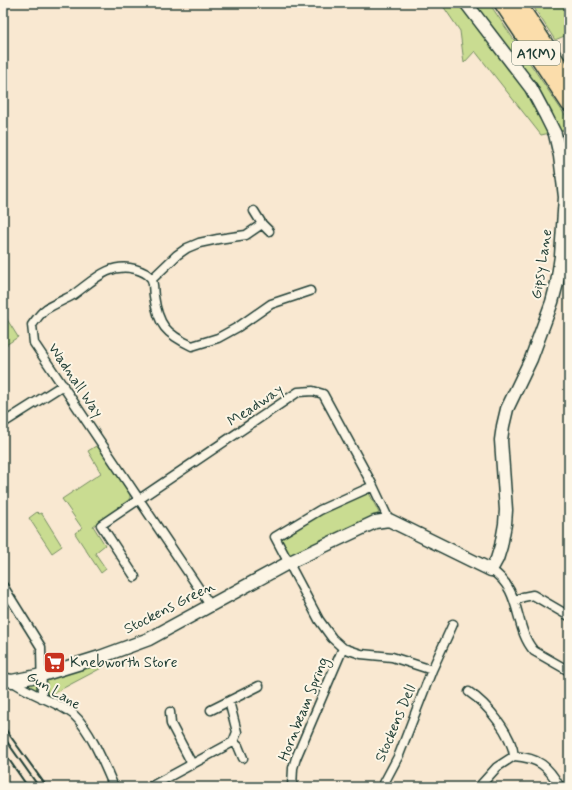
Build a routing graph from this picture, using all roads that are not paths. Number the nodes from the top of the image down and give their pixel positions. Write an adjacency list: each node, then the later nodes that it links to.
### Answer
1 (466, 3): 17 (street, Gipsy Lane)
2 (502, 3): 5 (highway, A1(M))
3 (518, 3): 4 (highway, A1(M))
4 (569, 80)
5 (569, 104)
6 (254, 211): 7 (street)
7 (262, 224): 8 (street); 9 (street)
8 (268, 231)
9 (152, 279): 10 (street); 11 (street, Wadnall Way)
10 (310, 291)
11 (64, 385): 12 (street); 14 (street, Wadnall Way)
12 (3, 423)
13 (373, 486): 14 (street, Meadway); 15 (street, Meadway); 16 (street)
14 (139, 500): 18 (street, Meadway); 21 (street, Wadnall Way)
15 (389, 520): 16 (street, Stockens Green); 17 (street)
16 (288, 563): 21 (street, Stockens Green); 24 (street, Hornbeam Spring)
17 (491, 570): 20 (street)
18 (136, 577)
19 (3, 586): 27 (street)
20 (515, 601): 22 (street); 26 (street)
21 (210, 605): 27 (street, Stockens Green)
22 (569, 616)
23 (453, 624): 25 (street, Stockens Dell)
24 (343, 648): 25 (street, Stockens Dell); 41 (street, Hornbeam Spring)
25 (432, 670): 42 (street, Stockens Dell)
26 (569, 671)
27 (42, 675): 28 (street, Stockens Green); 31 (street)
28 (8, 680): 31 (street, Gun Lane)
29 (259, 686): 32 (street)
30 (469, 692): 36 (street)
31 (42, 698): 39 (street, Gun Lane)
32 (229, 701): 33 (street); 35 (street)
33 (211, 710)
34 (170, 712): 38 (street)
35 (233, 742): 37 (street); 38 (street)
36 (514, 756): 43 (street); 44 (street)
37 (243, 758)
38 (192, 764): 40 (street)
39 (114, 787)
40 (150, 787)
41 (292, 787)
42 (382, 787)
43 (479, 787)
44 (560, 787)

